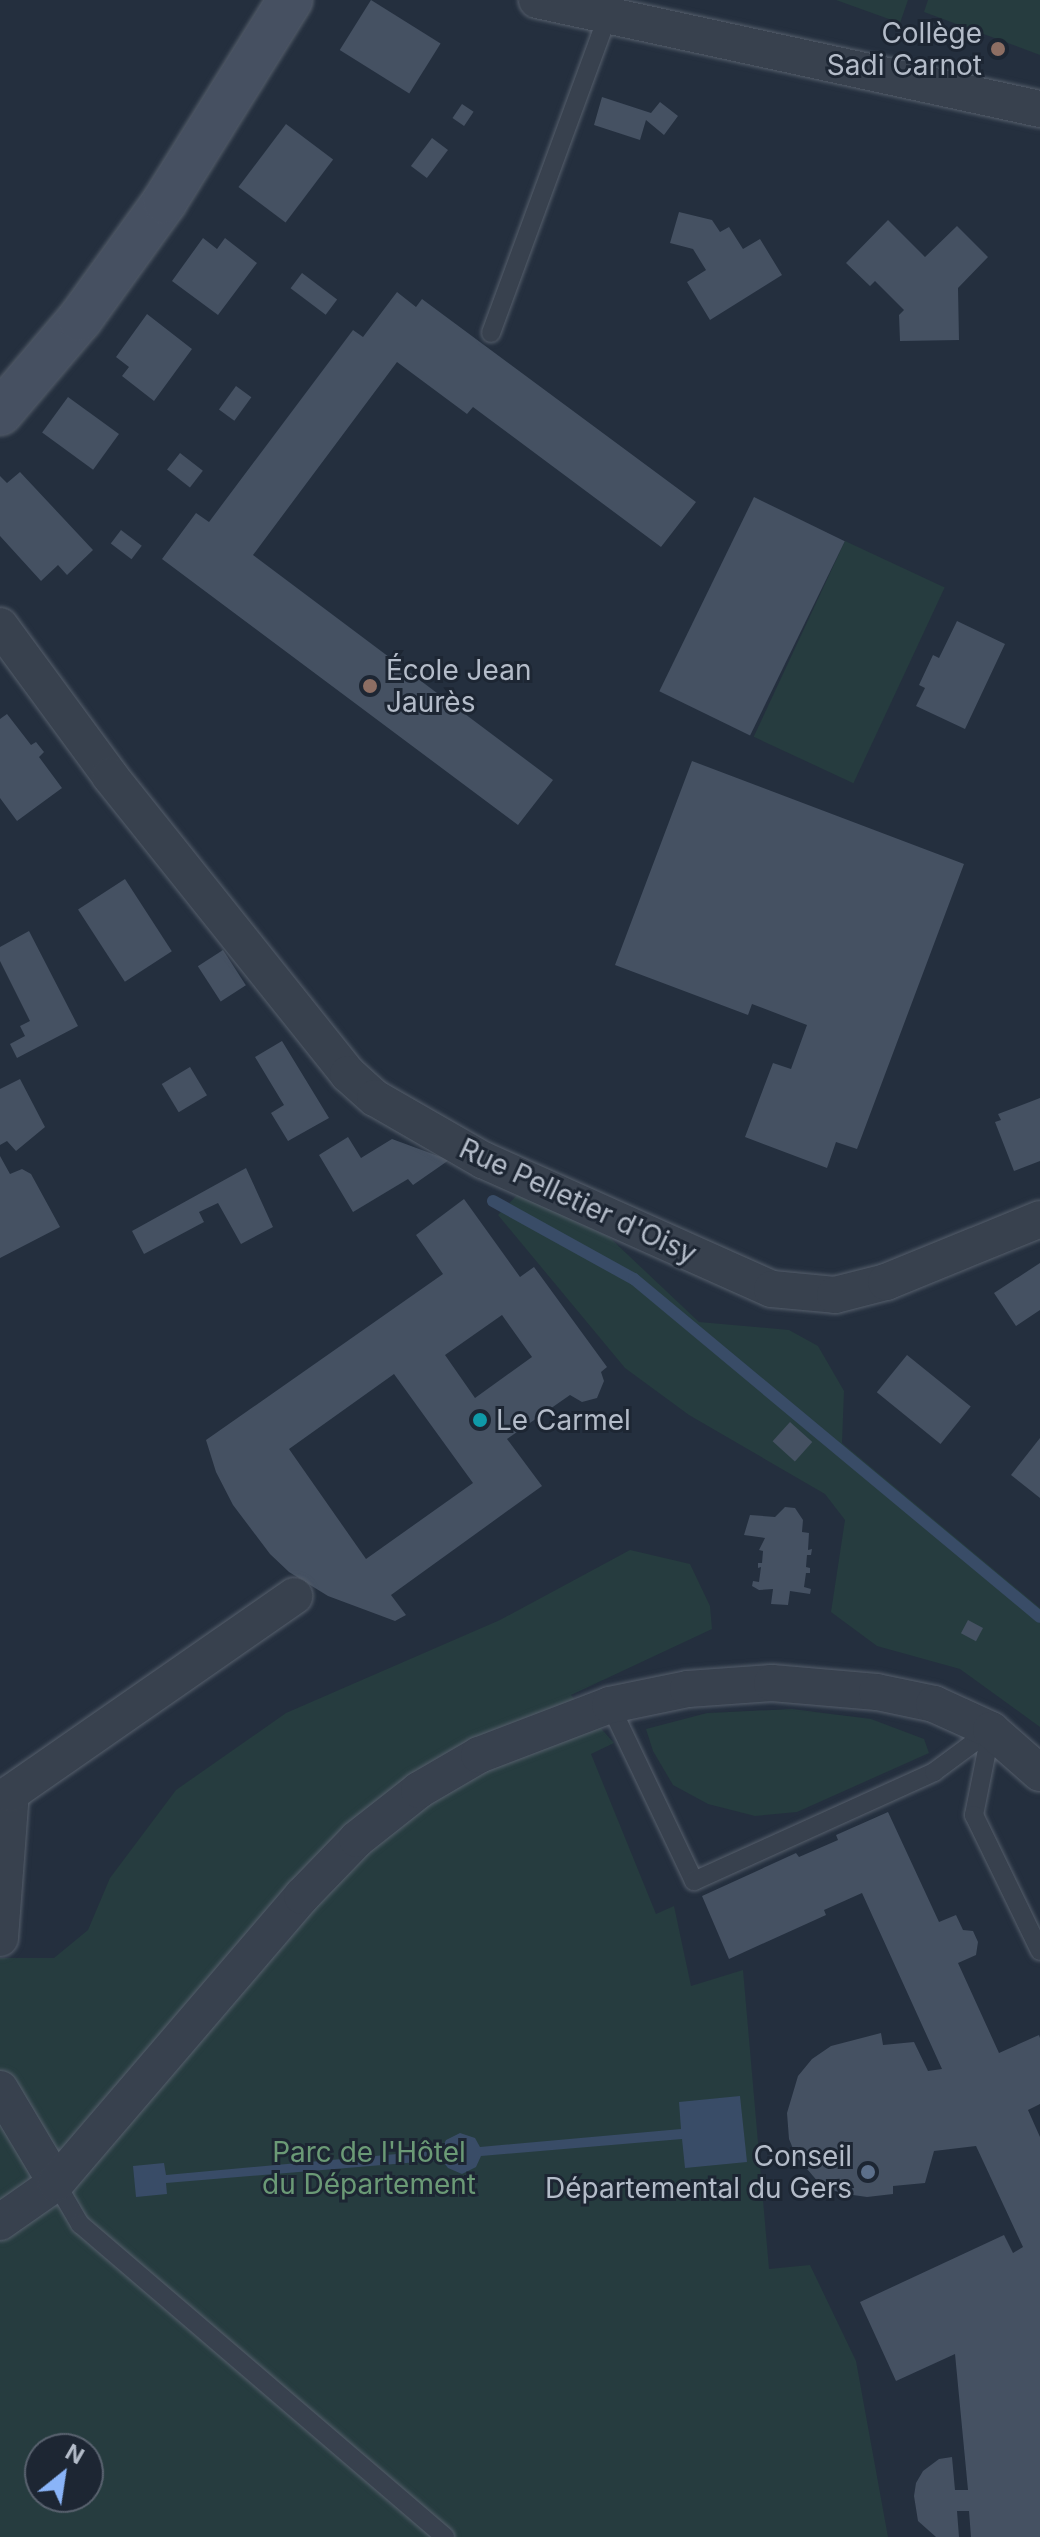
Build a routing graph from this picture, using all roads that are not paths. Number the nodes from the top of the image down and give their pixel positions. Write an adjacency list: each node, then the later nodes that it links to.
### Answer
1 (290, 0): 6 (street)
2 (537, 0): 3 (street)
3 (608, 15): 4 (street); 5 (lane)
4 (1040, 109)
5 (491, 333)
6 (0, 413)
7 (0, 626): 8 (street, Rue Pelletier d'Oisy)
8 (1040, 1219)
9 (294, 1596): 13 (street)
10 (610, 1705): 11 (street); 11 (lane); 16 (street)
11 (991, 1730): 12 (street); 14 (lane)
12 (1040, 1773)
13 (0, 1938)
14 (1040, 1951)
15 (0, 2089): 16 (street)
16 (56, 2183): 17 (street); 18 (lane)
17 (0, 2222)
18 (445, 2537)

